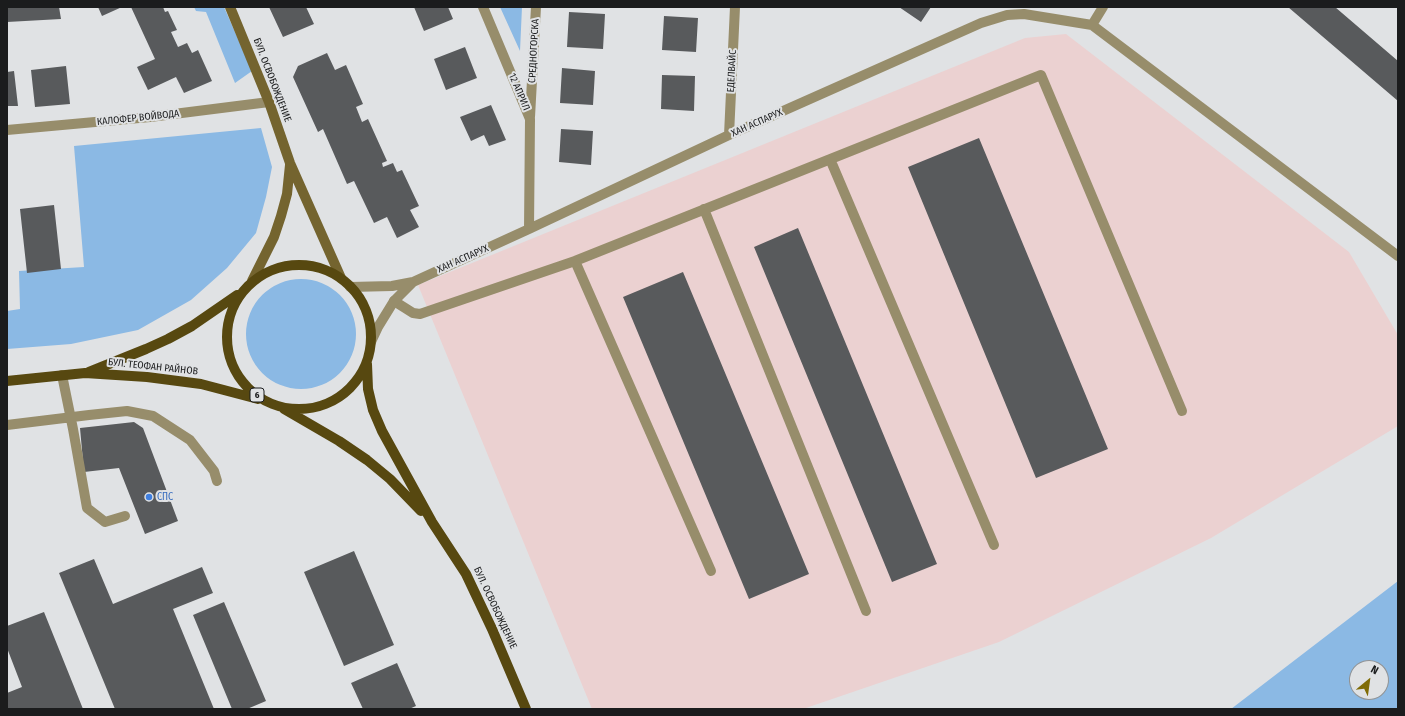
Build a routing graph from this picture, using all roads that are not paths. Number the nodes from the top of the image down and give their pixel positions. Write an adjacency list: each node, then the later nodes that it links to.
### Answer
1 (230, 7): 7 (main road, БУЛ. ОСВОБОЖДЕНИЕ)
2 (483, 7): 8 (street, 12 АПРИЛ)
3 (536, 7): 8 (street, СРЕДНОГОРСКА)
4 (735, 7): 10 (street, ЕДЕЛВАЙС)
5 (1103, 7): 6 (street)
6 (1092, 25): 10 (street, ХАН АСПАРУХ); 15 (street)
7 (269, 102): 9 (street, КАЛОФЕР ВОЙВОДА); 12 (main road, БУЛ. ОСВОБОЖДЕНИЕ)
8 (530, 119): 14 (street, 12 АПРИЛ)
9 (7, 130)
10 (729, 135): 14 (street, ХАН АСПАРУХ)
11 (830, 159): 13 (street); 30 (street); 36 (street)
12 (290, 163): 17 (main road, БУЛ. ОСВОБОЖДЕНИЕ); 18 (main road, БУЛ. ОСВОБОЖДЕНИЕ)
13 (704, 209): 16 (street); 38 (street)
14 (529, 229): 19 (street, ХАН АСПАРУХ)
15 (1398, 256)
16 (575, 261): 22 (street); 37 (street)
17 (341, 278): 18 (main road, 6); 20 (main road, 6)
18 (252, 281): 21 (main road, 6)
19 (413, 282): 20 (street, ХАН АСПАРУХ); 22 (street, ХАН АСПАРУХ)
20 (350, 286): 23 (main road, 6)
21 (242, 292): 25 (main road, БУЛ. ТЕОФАН РАЙНОВ / 6); 28 (main road, 6)
22 (394, 301): 23 (street, ХАН АСПАРУХ)
23 (371, 342): 24 (main road, 6)
24 (367, 360): 29 (main road, 6); 35 (main road, БУЛ. ОСВОБОЖДЕНИЕ / 6)
25 (85, 373): 26 (main road, БУЛ. ТЕОФАН РАЙНОВ / 6); 28 (main road, БУЛ. ТЕОФАН РАЙНОВ / 6)
26 (62, 375): 27 (main road, БУЛ. ТЕОФАН РАЙНОВ / 6); 31 (street)
27 (7, 381)
28 (264, 400): 29 (main road, 6)
29 (278, 406): 35 (main road, БУЛ. ОСВОБОЖДЕНИЕ / 6)
30 (1182, 411)
31 (71, 417): 32 (street); 33 (street); 34 (street)
32 (7, 425)
33 (217, 481)
34 (125, 516)
35 (432, 522): 39 (main road, БУЛ. ОСВОБОЖДЕНИЕ / 6)
36 (994, 546)
37 (711, 571)
38 (866, 611)
39 (526, 709)

